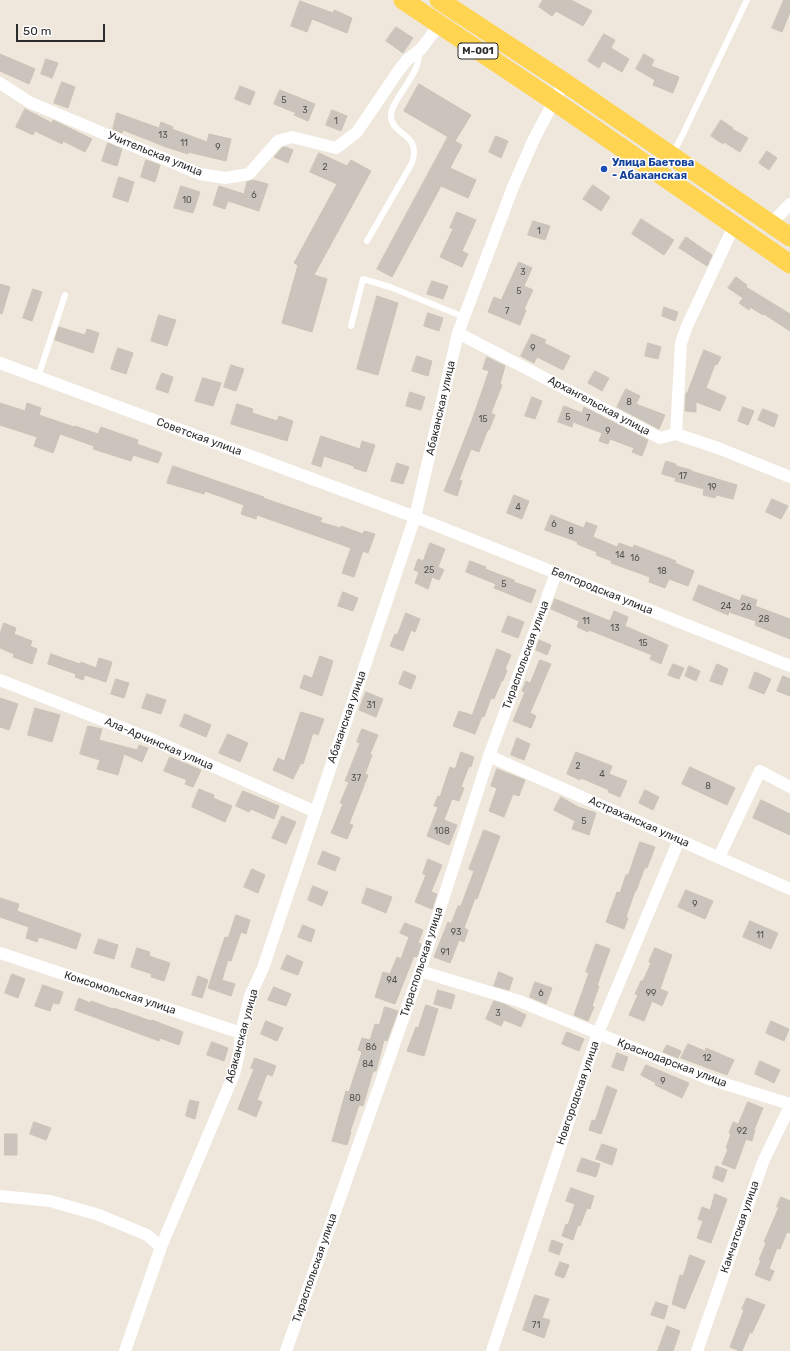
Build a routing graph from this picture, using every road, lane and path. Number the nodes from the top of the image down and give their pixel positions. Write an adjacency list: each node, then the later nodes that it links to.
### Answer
1 (403, 0): 4 (main road, M-001)
2 (439, 0): 6 (main road, M-001)
3 (747, 0): 9 (lane)
4 (439, 25): 5 (street, Учительская улица); 8 (main road, M-001)
5 (421, 49): 7 (street, Учительская улица); 14 (lane)
6 (564, 82): 8 (street, Абаканская улица); 9 (main road, M-001)
7 (0, 83)
8 (554, 101): 12 (main road, M-001); 17 (street, Абаканская улица)
9 (672, 155): 11 (main road, M-001)
10 (790, 204): 11 (street)
11 (771, 224): 13 (main road, M-001)
12 (734, 226): 15 (main road, M-001); 22 (street)
13 (790, 237)
14 (367, 241)
15 (790, 264)
16 (65, 295): 21 (lane)
17 (464, 317): 18 (lane); 19 (street, Абаканская улица)
18 (351, 326)
19 (458, 333): 22 (street, Архангельская улица); 24 (street, Абаканская улица)
20 (0, 363): 21 (street, Советская улица)
21 (38, 377): 24 (street, Советская улица)
22 (676, 434): 23 (street, Архангельская улица)
23 (790, 477)
24 (415, 517): 25 (street, Белгородская улица); 30 (street, Абаканская улица)
25 (556, 573): 26 (street, Белгородская улица); 28 (street, Тираспольская улица)
26 (790, 666)
27 (0, 680): 30 (street, Ала-Арчинская улица)
28 (489, 756): 31 (street, Астраханская улица); 35 (street, Тираспольская улица)
29 (790, 787): 32 (street)
30 (316, 812): 36 (street, Абаканская улица)
31 (679, 840): 32 (street, Астраханская улица); 37 (street, Новгородская улица)
32 (719, 857): 33 (street, Астраханская улица)
33 (789, 887)
34 (0, 953): 36 (street, Комсомольская улица)
35 (420, 971): 37 (street, Краснодарская улица); 42 (street, Тираспольская улица)
36 (240, 1033): 40 (street, Абаканская улица)
37 (598, 1033): 38 (street, Краснодарская улица); 43 (street, Новгородская улица)
38 (790, 1105): 44 (street, Камчатская улица)
39 (0, 1196): 40 (street)
40 (160, 1247): 41 (street, Абаканская улица)
41 (125, 1351)
42 (286, 1351)
43 (492, 1351)
44 (697, 1351)

